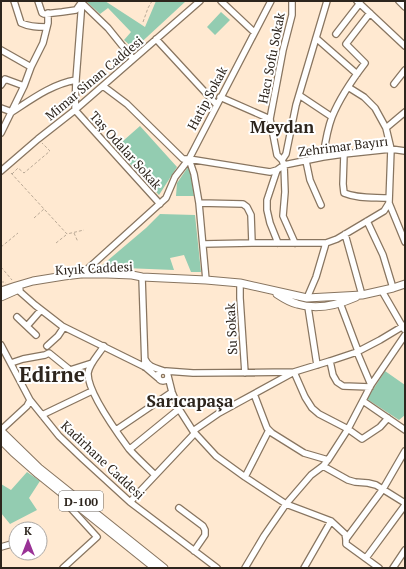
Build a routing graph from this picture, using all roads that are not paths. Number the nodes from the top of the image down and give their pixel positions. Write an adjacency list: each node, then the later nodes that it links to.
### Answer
1 (14, 1): 14 (street)
2 (38, 1): 12 (street)
3 (200, 1): 18 (street, Mimar Sinan Caddesi)
4 (221, 1): 15 (street)
5 (271, 1): 15 (street, Hatip Sokak)
6 (292, 1): 39 (street, Hacı Sofu Sokak)
7 (327, 1): 17 (street)
8 (399, 1): 11 (street)
9 (82, 2): 12 (street); 21 (street); 25 (street)
10 (359, 2): 13 (street); 16 (street)
11 (405, 7)
12 (48, 13): 14 (street)
13 (370, 13): 19 (street); 24 (street)
14 (47, 27): 22 (street)
15 (254, 32): 32 (street, Hatip Sokak)
16 (336, 34)
17 (316, 38): 24 (street); 31 (street)
18 (156, 39): 21 (street, Mimar Sinan Caddesi); 33 (street)
19 (405, 46)
20 (1, 50): 22 (street)
21 (134, 59): 29 (street, Mimar Sinan Caddesi)
22 (31, 67): 28 (street)
23 (405, 70): 26 (street)
24 (357, 74): 30 (street)
25 (76, 80): 35 (street); 36 (street)
26 (394, 84)
27 (1, 85): 28 (street)
28 (24, 86): 36 (street)
29 (103, 86): 35 (street, Mimar Sinan Caddesi); 46 (street)
30 (348, 87): 38 (street); 40 (street)
31 (299, 95): 38 (street); 48 (street)
32 (220, 97): 33 (street, Hatip Sokak); 39 (street)
33 (216, 104): 46 (street, Hatip Sokak)
34 (1, 108): 36 (street)
35 (76, 110): 50 (street, Mimar Sinan Caddesi); 53 (street, Taş Odalar Sokak)
36 (12, 112): 41 (street)
37 (405, 112): 40 (street)
38 (332, 117): 45 (street)
39 (270, 119): 48 (street, Hacı Sofu Sokak)
40 (386, 128): 42 (street)
41 (1, 133)
42 (391, 150): 43 (street, Zehrimar Bayırı); 44 (street, Zehrimar Bayırı); 51 (street)
43 (405, 152)
44 (344, 154): 45 (street, Zehrimar Bayırı); 51 (street)
45 (323, 157): 47 (street, Zehrimar Bayırı)
46 (188, 159): 49 (street); 52 (street); 53 (street, Hatip Sokak)
47 (306, 161): 48 (street, Zehrimar Bayırı); 54 (street)
48 (283, 163): 49 (street); 60 (street)
49 (277, 170): 59 (street)
50 (1, 171)
51 (389, 200): 55 (street); 57 (street)
52 (199, 203): 58 (street); 62 (street)
53 (160, 204): 63 (street, Hatip Sokak)
54 (321, 204)
55 (367, 221): 56 (street); 69 (street)
56 (345, 234): 61 (street); 73 (street)
57 (405, 242)
58 (252, 243): 59 (street); 62 (street)
59 (278, 243): 60 (street)
60 (295, 243): 61 (street)
61 (326, 243): 75 (street)
62 (203, 244): 65 (street)
63 (82, 274): 64 (main road, Kıyık Caddesi); 68 (main road, Kıyık Caddesi)
64 (142, 277): 65 (main road, Kıyık Caddesi); 68 (main road, Kıyık Caddesi); 89 (street)
65 (206, 280): 66 (main road, Kıyık Caddesi)
66 (240, 283): 70 (main road, Kıyık Caddesi); 95 (street, Su Sokak)
67 (405, 284): 69 (main road, Kıyık Caddesi)
68 (17, 288): 71 (main road, Kıyık Caddesi); 74 (main road, Kıyık Caddesi); 78 (street)
69 (392, 288): 72 (main road, Kıyık Caddesi)
70 (270, 290): 75 (main road, Kıyık Caddesi); 77 (main road, Kıyık Caddesi)
71 (1, 291)
72 (382, 291): 73 (main road, Kıyık Caddesi); 82 (street)
73 (362, 295): 75 (main road, Kıyık Caddesi); 76 (main road, Kıyık Caddesi)
74 (1, 297)
75 (307, 298)
76 (340, 303): 77 (main road, Kıyık Caddesi); 88 (street)
77 (308, 307): 93 (street)
78 (40, 310): 80 (street); 81 (street)
79 (17, 317): 80 (street)
80 (27, 326): 83 (street)
81 (64, 327): 86 (street); 87 (street)
82 (404, 328): 88 (street)
83 (36, 335)
84 (405, 335): 99 (street)
85 (1, 345): 92 (street, Kadirhane Caddesi)
86 (47, 346)
87 (104, 346): 91 (street); 94 (street)
88 (357, 352): 90 (street); 99 (street)
89 (145, 358): 94 (street); 97 (street)
90 (330, 361): 93 (street); 99 (street)
91 (92, 363): 92 (street); 100 (street)
92 (11, 364): 103 (street, Kadirhane Caddesi)
93 (317, 366): 96 (street)
94 (145, 368): 98 (street)
95 (245, 372): 96 (street); 97 (street)
96 (294, 372): 102 (street); 108 (street)
97 (166, 373): 98 (street); 101 (street)
98 (159, 379): 101 (street)
99 (370, 386): 104 (street)
100 (92, 391): 106 (street); 110 (street)
101 (172, 392): 105 (street); 110 (street)
102 (254, 394): 111 (street); 113 (street)
103 (30, 400): 106 (street, Kadirhane Caddesi); 109 (street)
104 (363, 401): 107 (street); 108 (street)
105 (179, 409): 113 (street); 115 (street)
106 (42, 415): 122 (street, Kadirhane Caddesi)
107 (388, 418): 108 (street); 112 (street)
108 (348, 429): 117 (street)
109 (1, 430): 134 (main road, D-100)
110 (116, 430): 115 (street)
111 (269, 430): 117 (street); 120 (street)
112 (405, 430)
113 (194, 432): 119 (street); 120 (street)
114 (1, 440): 133 (main road, D-100)
115 (130, 449): 119 (street)
116 (405, 451): 121 (street)
117 (328, 460): 118 (street)
118 (323, 466): 121 (street); 124 (street)
119 (156, 475): 122 (street)
120 (245, 477): 124 (street)
121 (384, 489): 125 (street); 128 (street)
122 (130, 502): 130 (street, Kadirhane Caddesi)
123 (66, 503): 132 (street)
124 (286, 504): 127 (street); 136 (street)
125 (405, 504): 131 (street)
126 (179, 508): 130 (street)
127 (330, 521): 128 (street); 137 (street)
128 (346, 539): 131 (street)
129 (405, 550): 139 (street)
130 (194, 551): 135 (street, Kadirhane Caddesi)
131 (366, 558): 138 (street)
132 (63, 568)
133 (154, 568)
134 (164, 568)
135 (217, 568)
136 (245, 568)
137 (304, 568)
138 (379, 568)
139 (393, 568)

